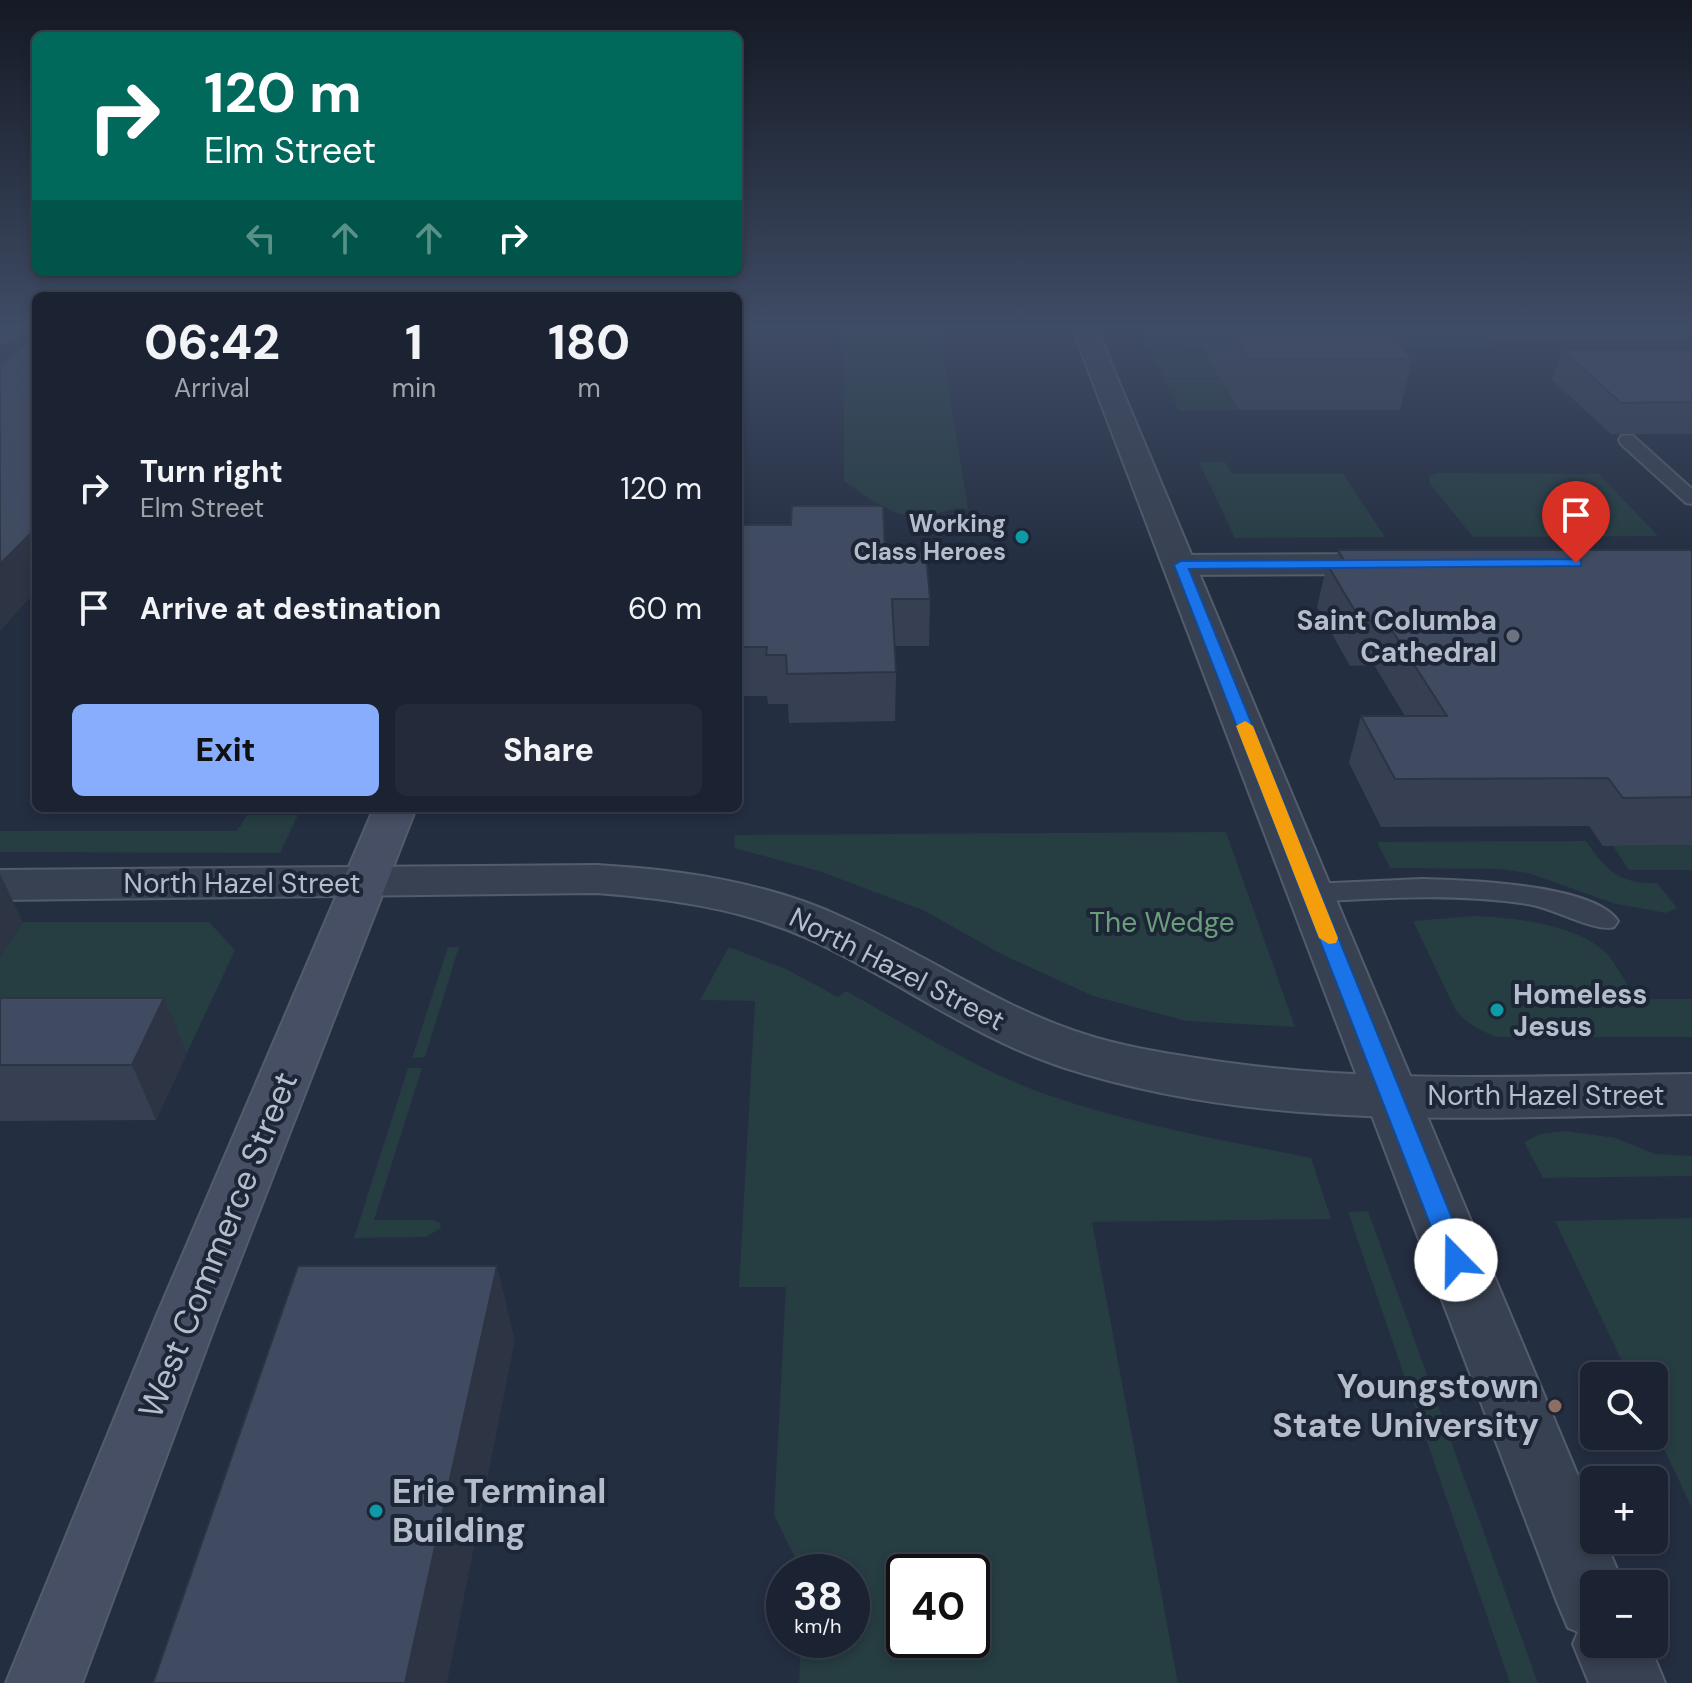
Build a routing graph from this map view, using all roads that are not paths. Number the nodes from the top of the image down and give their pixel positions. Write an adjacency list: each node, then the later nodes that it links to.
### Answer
1 (1117, 409): 5 (street)
2 (1627, 440): 3 (lane)
3 (1692, 499)
4 (1422, 564): 5 (street)
5 (1181, 565): 9 (street)
6 (393, 812): 7 (main road, West Commerce Street)
7 (364, 883): 8 (street, North Hazel Street); 12 (street, North Hazel Street); 15 (main road, West Commerce Street)
8 (0, 885)
9 (1311, 893): 10 (lane); 12 (street)
10 (1604, 921)
11 (1692, 1094): 12 (street, North Hazel Street)
12 (1390, 1095): 13 (street)
13 (1581, 1570)
14 (1617, 1658): 16 (street)
15 (44, 1683)
16 (1627, 1683)

